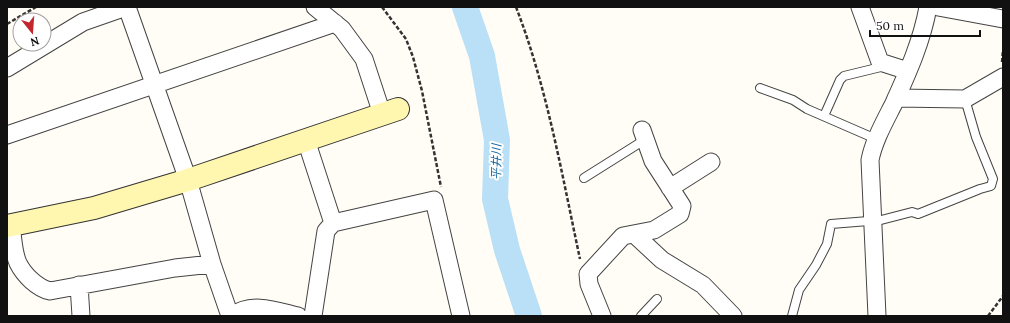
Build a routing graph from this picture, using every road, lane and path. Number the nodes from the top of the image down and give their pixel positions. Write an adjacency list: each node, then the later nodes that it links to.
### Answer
1 (36, 7): 11 (path)
2 (127, 7): 13 (street); 16 (street)
3 (315, 7): 10 (street)
4 (382, 7): 30 (path)
5 (516, 7): 35 (path)
6 (860, 7): 12 (street)
7 (928, 7): 14 (street)
8 (938, 7): 9 (street)
9 (1003, 19)
10 (335, 23): 16 (street); 20 (street)
11 (7, 24)
12 (888, 65): 14 (street); 21 (lane)
13 (7, 68)
14 (908, 71): 18 (street)
15 (1003, 77): 19 (street)
16 (154, 85): 23 (street); 28 (street)
17 (760, 88): 21 (lane)
18 (896, 98): 19 (street); 24 (street)
19 (965, 100): 31 (lane)
20 (390, 112): 25 (street)
21 (824, 116): 24 (lane)
22 (644, 134): 27 (lane); 29 (street)
23 (7, 135)
24 (876, 139): 31 (street)
25 (306, 140): 28 (street); 32 (street)
26 (711, 162): 29 (street)
27 (584, 178)
28 (188, 180): 33 (street); 36 (street)
29 (670, 188): 34 (street)
30 (442, 195)
31 (872, 221): 48 (lane); 49 (street)
32 (333, 223): 43 (street); 44 (street)
33 (9, 226): 37 (street)
34 (634, 234): 45 (street); 47 (street)
35 (580, 260)
36 (212, 264): 37 (street); 41 (street)
37 (79, 285): 40 (street)
38 (1003, 296): 50 (path)
39 (657, 299): 46 (lane)
40 (81, 316)
41 (231, 316): 42 (street)
42 (298, 316)
43 (313, 316)
44 (461, 316)
45 (602, 316)
46 (641, 316)
47 (733, 316)
48 (792, 316)
49 (877, 316)
50 (988, 316)

